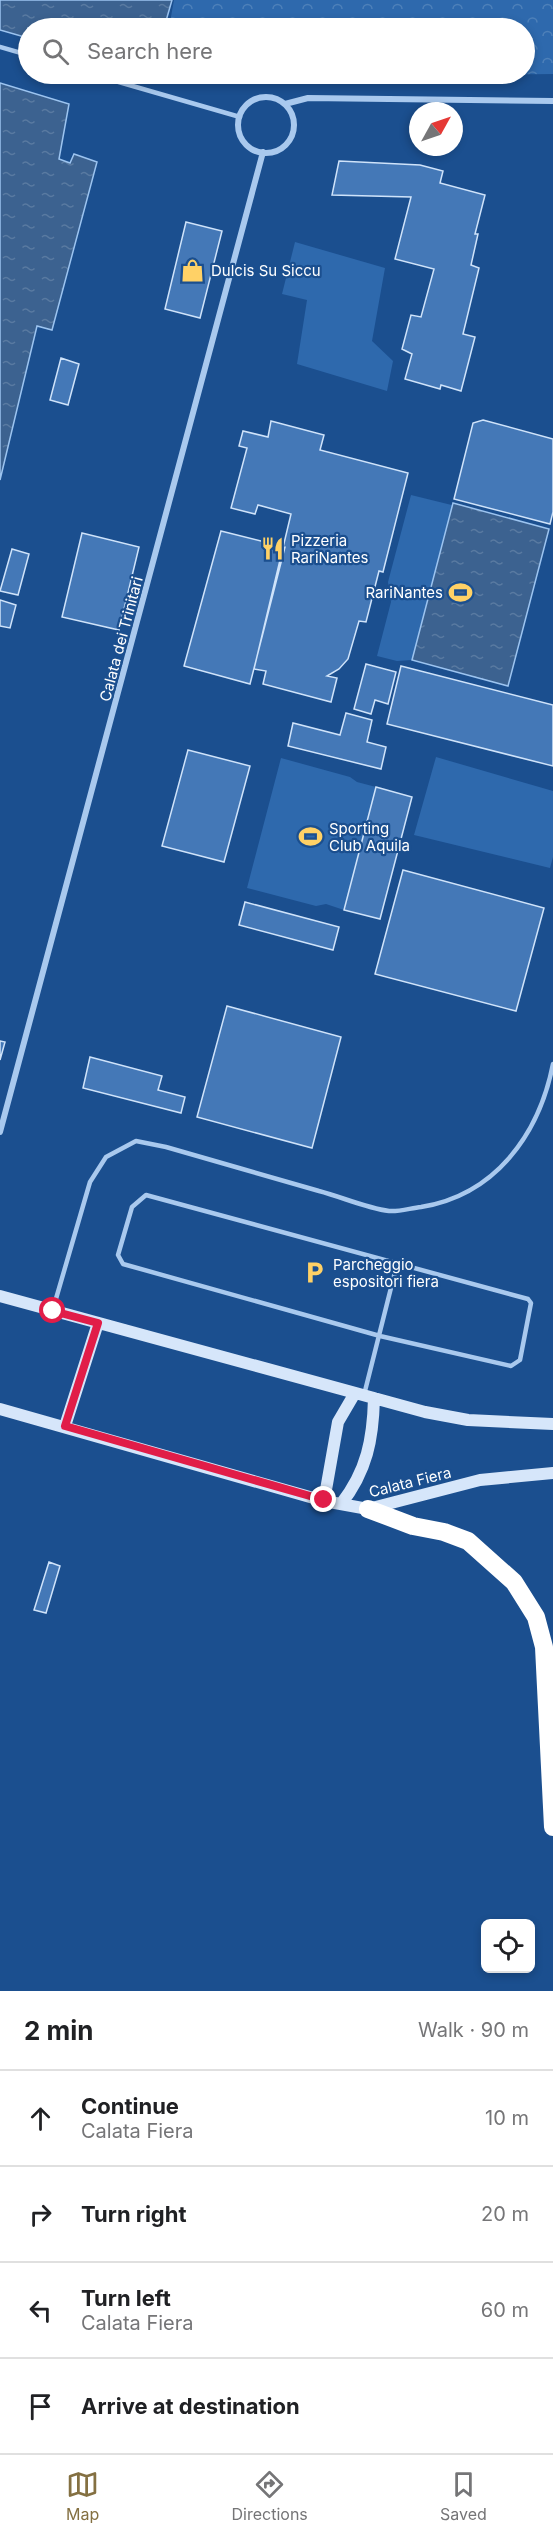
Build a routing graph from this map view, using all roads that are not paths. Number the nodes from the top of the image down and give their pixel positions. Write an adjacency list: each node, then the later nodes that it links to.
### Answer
1 (0, 47): 2 (lane)
2 (18, 53)
3 (126, 84): 6 (lane)
4 (553, 101): 5 (street)
5 (285, 104): 6 (street); 7 (street)
6 (240, 117): 7 (street)
7 (263, 152): 9 (street, Calata dei Trinitari)
8 (553, 1064): 12 (lane)
9 (0, 1132)
10 (397, 1264): 14 (lane); 14 (lane); 14 (lane)
11 (0, 1296): 12 (street)
12 (53, 1311): 13 (street)
13 (98, 1323): 15 (street); 18 (street)
14 (380, 1336): 15 (lane)
15 (365, 1395): 17 (street); 20 (street); 21 (street)
16 (0, 1409): 18 (street, Calata Fiera)
17 (553, 1424)
18 (65, 1426): 20 (street, Calata Fiera)
19 (553, 1473): 22 (street, Calata Fiera)
20 (324, 1500): 21 (street, Calata Fiera)
21 (341, 1504): 22 (street, Calata Fiera)
22 (368, 1509): 23 (highway)
23 (553, 1827)

